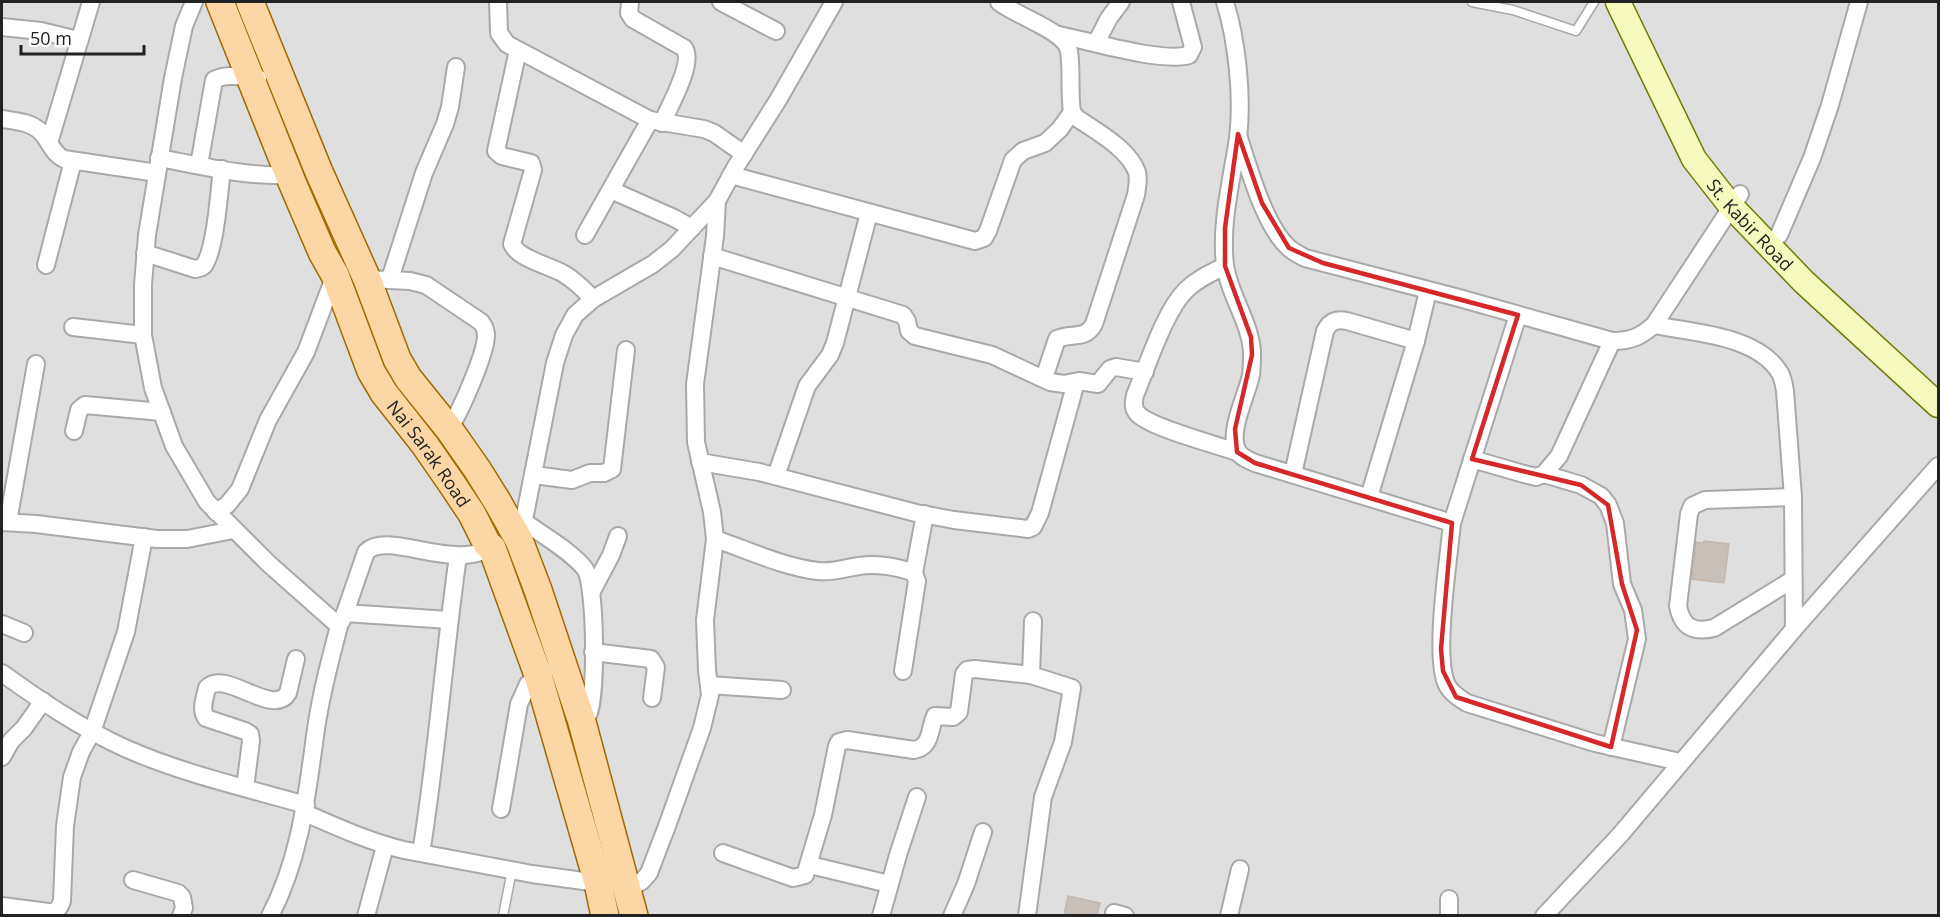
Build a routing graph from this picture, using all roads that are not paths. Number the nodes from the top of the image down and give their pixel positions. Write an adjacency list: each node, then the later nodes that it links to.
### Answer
1 (91, 2): 23 (street)
2 (194, 2): 37 (street)
3 (220, 2): 27 (main road, Nai Sarak Road)
4 (250, 2): 28 (main road, Nai Sarak Road)
5 (498, 2): 25 (street)
6 (630, 2): 31 (street)
7 (721, 2): 21 (street)
8 (834, 2): 34 (street)
9 (999, 2): 22 (street)
10 (1121, 2): 24 (street)
11 (1181, 2): 24 (street)
12 (1225, 2): 32 (street)
13 (1472, 2): 19 (lane)
14 (1514, 2): 19 (lane)
15 (1594, 2): 19 (lane)
16 (1618, 2): 42 (main road, St. Kabir Road)
17 (1636, 2): 42 (main road, St. Kabir Road)
18 (1859, 2): 47 (street)
19 (1522, 14)
20 (2, 27): 23 (street)
21 (776, 31)
22 (1059, 35): 24 (street); 29 (street)
23 (78, 40): 33 (street)
24 (1096, 43)
25 (518, 50): 31 (street); 56 (street)
26 (456, 67): 53 (street)
27 (250, 77): 28 (street); 36 (street); 39 (main road, Nai Sarak Road)
28 (283, 78): 53 (main road, Nai Sarak Road)
29 (1072, 112): 44 (street); 66 (street)
30 (2, 119): 33 (street)
31 (656, 122): 34 (street); 41 (street)
32 (1238, 134): 51 (street); 54 (street)
33 (49, 143): 35 (street)
34 (744, 154): 40 (street)
35 (73, 161): 37 (street); 50 (street)
36 (199, 165): 37 (street); 38 (street)
37 (158, 166): 48 (street)
38 (222, 169): 39 (street); 48 (street)
39 (290, 175): 52 (main road, Nai Sarak Road)
40 (731, 175): 43 (street); 44 (street)
41 (611, 190): 45 (street); 46 (street)
42 (1736, 200): 47 (main road, St. Kabir Road); 58 (street); 69 (main road, St. Kabir Road)
43 (717, 201): 45 (street); 49 (street)
44 (869, 213): 55 (street)
45 (692, 228): 56 (street)
46 (585, 235)
47 (1779, 235): 68 (main road, St. Kabir Road)
48 (145, 253): 60 (street)
49 (712, 256): 55 (street); 75 (street)
50 (46, 265)
51 (1225, 266): 65 (street); 73 (street)
52 (335, 275): 83 (street); 92 (main road, Nai Sarak Road)
53 (378, 279): 71 (main road, Nai Sarak Road); 71 (street)
54 (1428, 291): 57 (street); 61 (street)
55 (848, 298): 66 (street); 80 (street)
56 (593, 299): 79 (street)
57 (1518, 315): 62 (street); 74 (street)
58 (1654, 325): 62 (street); 82 (street)
59 (73, 327): 60 (street)
60 (143, 335): 70 (street)
61 (1416, 341): 77 (street); 81 (street)
62 (1612, 341): 78 (street)
63 (626, 350): 79 (street)
64 (36, 364): 85 (street)
65 (1145, 372): 67 (street); 73 (street)
66 (1044, 378): 67 (street)
67 (1076, 382): 84 (street)
68 (1938, 388)
69 (1938, 405)
70 (162, 412): 72 (street); 83 (street)
71 (450, 429): 88 (main road, Nai Sarak Road)
72 (74, 431)
73 (1237, 452): 77 (street)
74 (1472, 459): 78 (street); 86 (street)
75 (700, 462): 80 (street); 91 (street)
76 (1938, 466): 101 (street)
77 (1293, 474): 81 (street)
78 (1544, 474): 116 (street)
79 (534, 475): 88 (street)
80 (776, 476): 84 (street)
81 (1369, 497): 86 (street)
82 (1792, 497): 95 (street); 95 (street)
83 (216, 512): 87 (street)
84 (925, 514): 94 (street)
85 (5, 522): 90 (street)
86 (1452, 523): 116 (street)
87 (233, 530): 90 (street); 97 (street)
88 (518, 530): 92 (street); 96 (street); 105 (main road, Nai Sarak Road)
89 (618, 536): 96 (street)
90 (144, 537): 115 (street)
91 (715, 539): 94 (street); 110 (street)
92 (492, 548): 93 (street); 108 (main road, Nai Sarak Road)
93 (458, 556): 97 (street); 98 (street)
94 (914, 573): 106 (street)
95 (1792, 580): 101 (street)
96 (592, 591): 103 (street)
97 (342, 620): 98 (street); 122 (street)
98 (449, 620): 125 (street)
99 (1033, 621): 109 (street)
100 (2, 624): 102 (street)
101 (1794, 629): 118 (street)
102 (24, 633)
103 (593, 652): 112 (street); 114 (street)
104 (296, 659): 119 (street)
105 (562, 660): 108 (street); 114 (main road, Nai Sarak Road)
106 (903, 671)
107 (2, 673): 113 (street)
108 (538, 675): 121 (street); 131 (main road, Nai Sarak Road)
109 (1031, 675): 127 (street); 143 (street)
110 (708, 685): 111 (street); 133 (street)
111 (782, 690)
112 (652, 698)
113 (43, 701): 115 (street); 117 (street)
114 (582, 722): 133 (main road, Nai Sarak Road)
115 (92, 732): 119 (street); 134 (street)
116 (1611, 747): 118 (street)
117 (2, 757)
118 (1680, 762): 145 (street)
119 (245, 788): 122 (street)
120 (917, 797): 132 (street)
121 (501, 808)
122 (305, 809): 124 (street); 136 (street)
123 (982, 832): 142 (street)
124 (386, 846): 125 (street); 137 (street)
125 (421, 853): 129 (street)
126 (723, 853): 127 (street)
127 (810, 865): 132 (street)
128 (1239, 869): 144 (street)
129 (512, 870): 131 (street); 138 (lane)
130 (134, 880): 135 (street)
131 (597, 883): 139 (main road, Nai Sarak Road)
132 (889, 884): 141 (street)
133 (626, 886): 140 (main road, Nai Sarak Road)
134 (2, 906)
135 (181, 915)
136 (270, 915)
137 (366, 915)
138 (503, 915)
139 (604, 915)
140 (634, 915)
141 (881, 915)
142 (952, 915)
143 (1027, 915)
144 (1229, 915)
145 (1544, 915)

